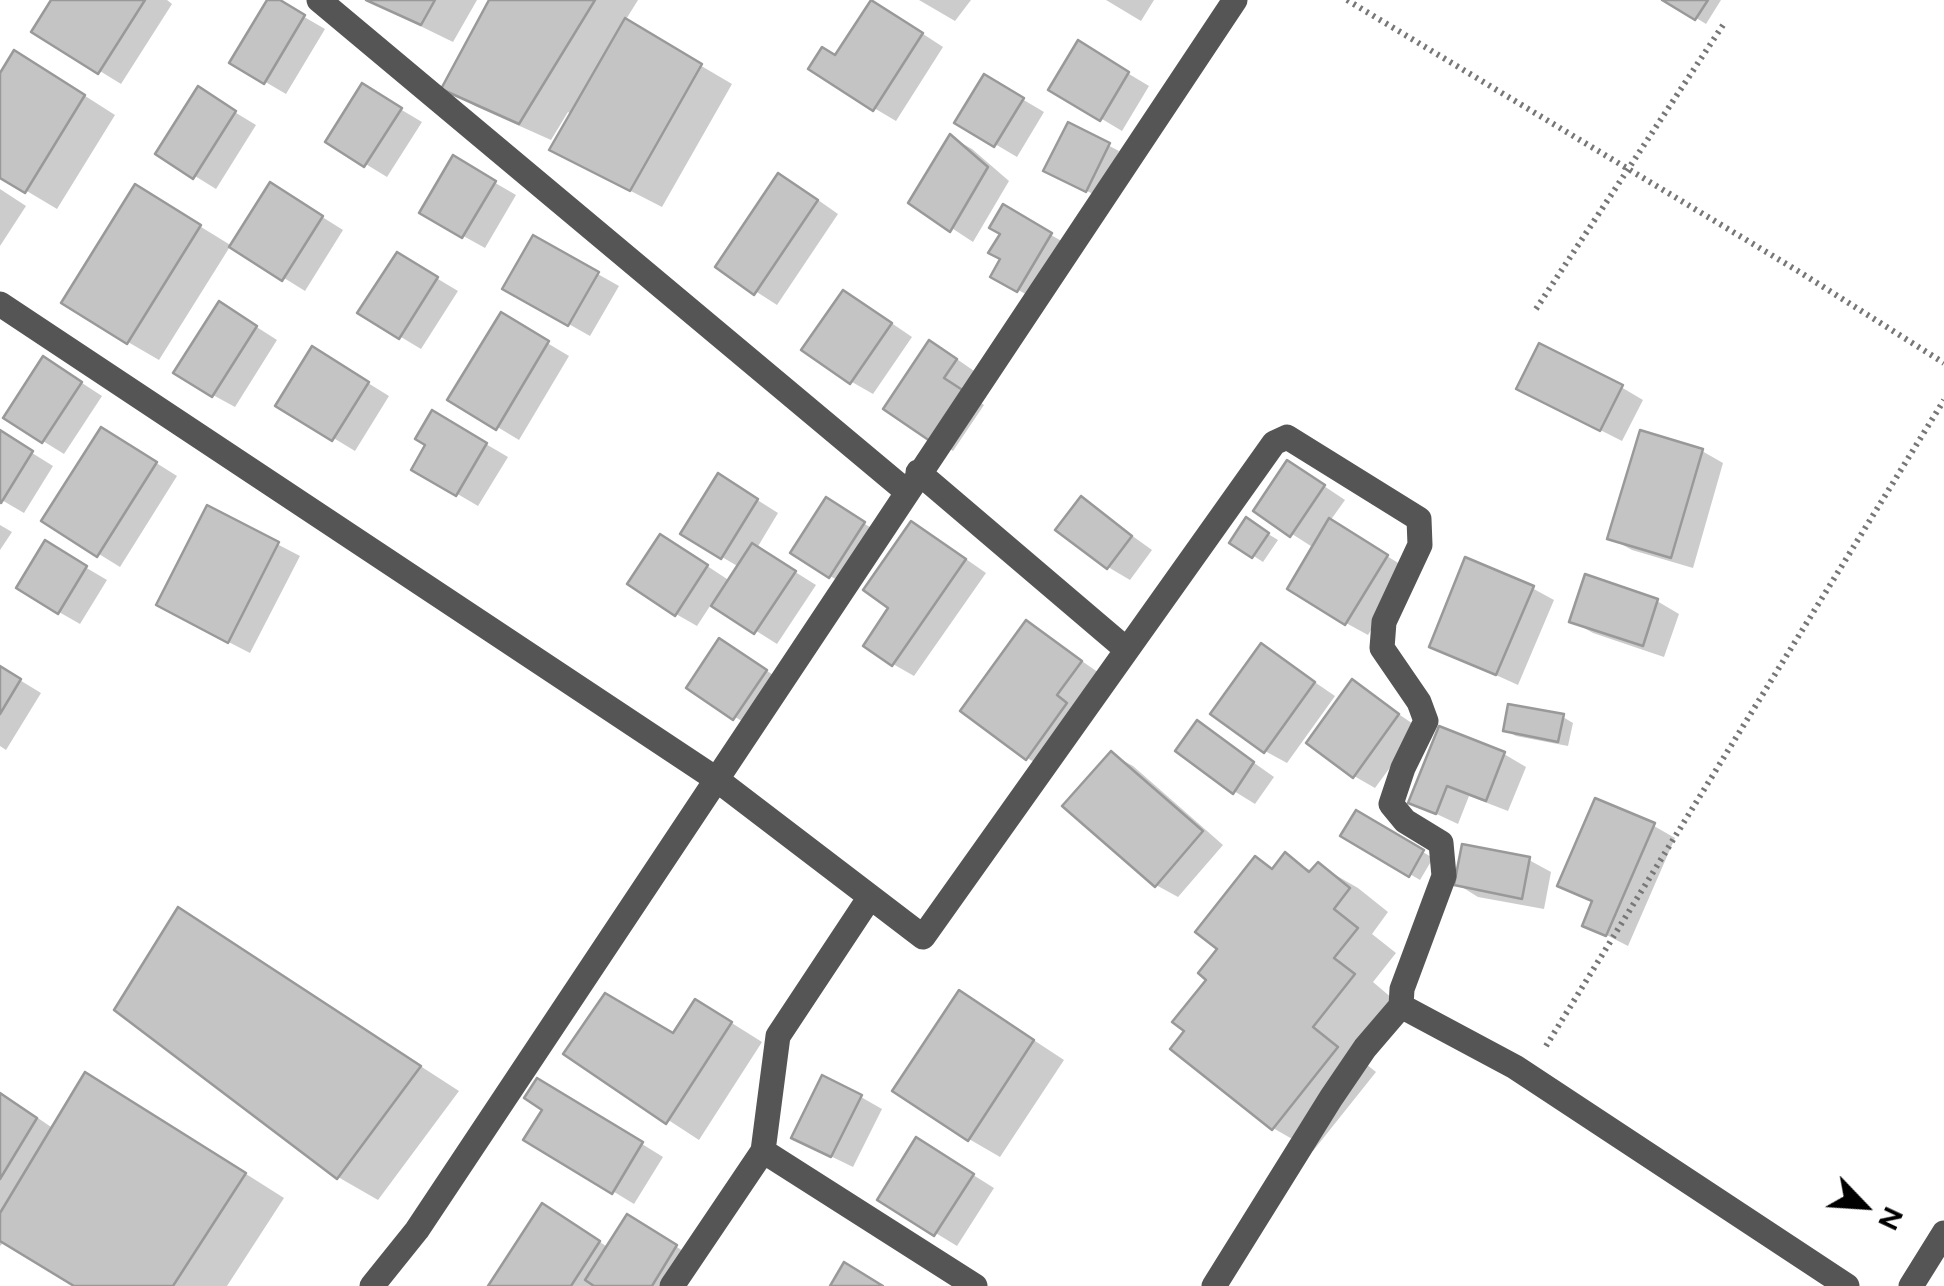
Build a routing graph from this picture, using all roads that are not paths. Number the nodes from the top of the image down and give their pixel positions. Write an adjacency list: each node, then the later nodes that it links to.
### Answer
1 (318, 0): 4 (street)
2 (1235, 0): 4 (street)
3 (0, 304): 6 (street)
4 (912, 481): 5 (street); 6 (street)
5 (1126, 650): 7 (street); 8 (street)
6 (716, 779): 7 (street); 11 (street)
7 (870, 897): 9 (street)
8 (1402, 1006): 14 (street); 15 (street)
9 (763, 1151): 12 (street); 13 (street)
10 (1944, 1234): 16 (street)
11 (372, 1286)
12 (672, 1286)
13 (975, 1286)
14 (1214, 1286)
15 (1847, 1286)
16 (1911, 1286)

